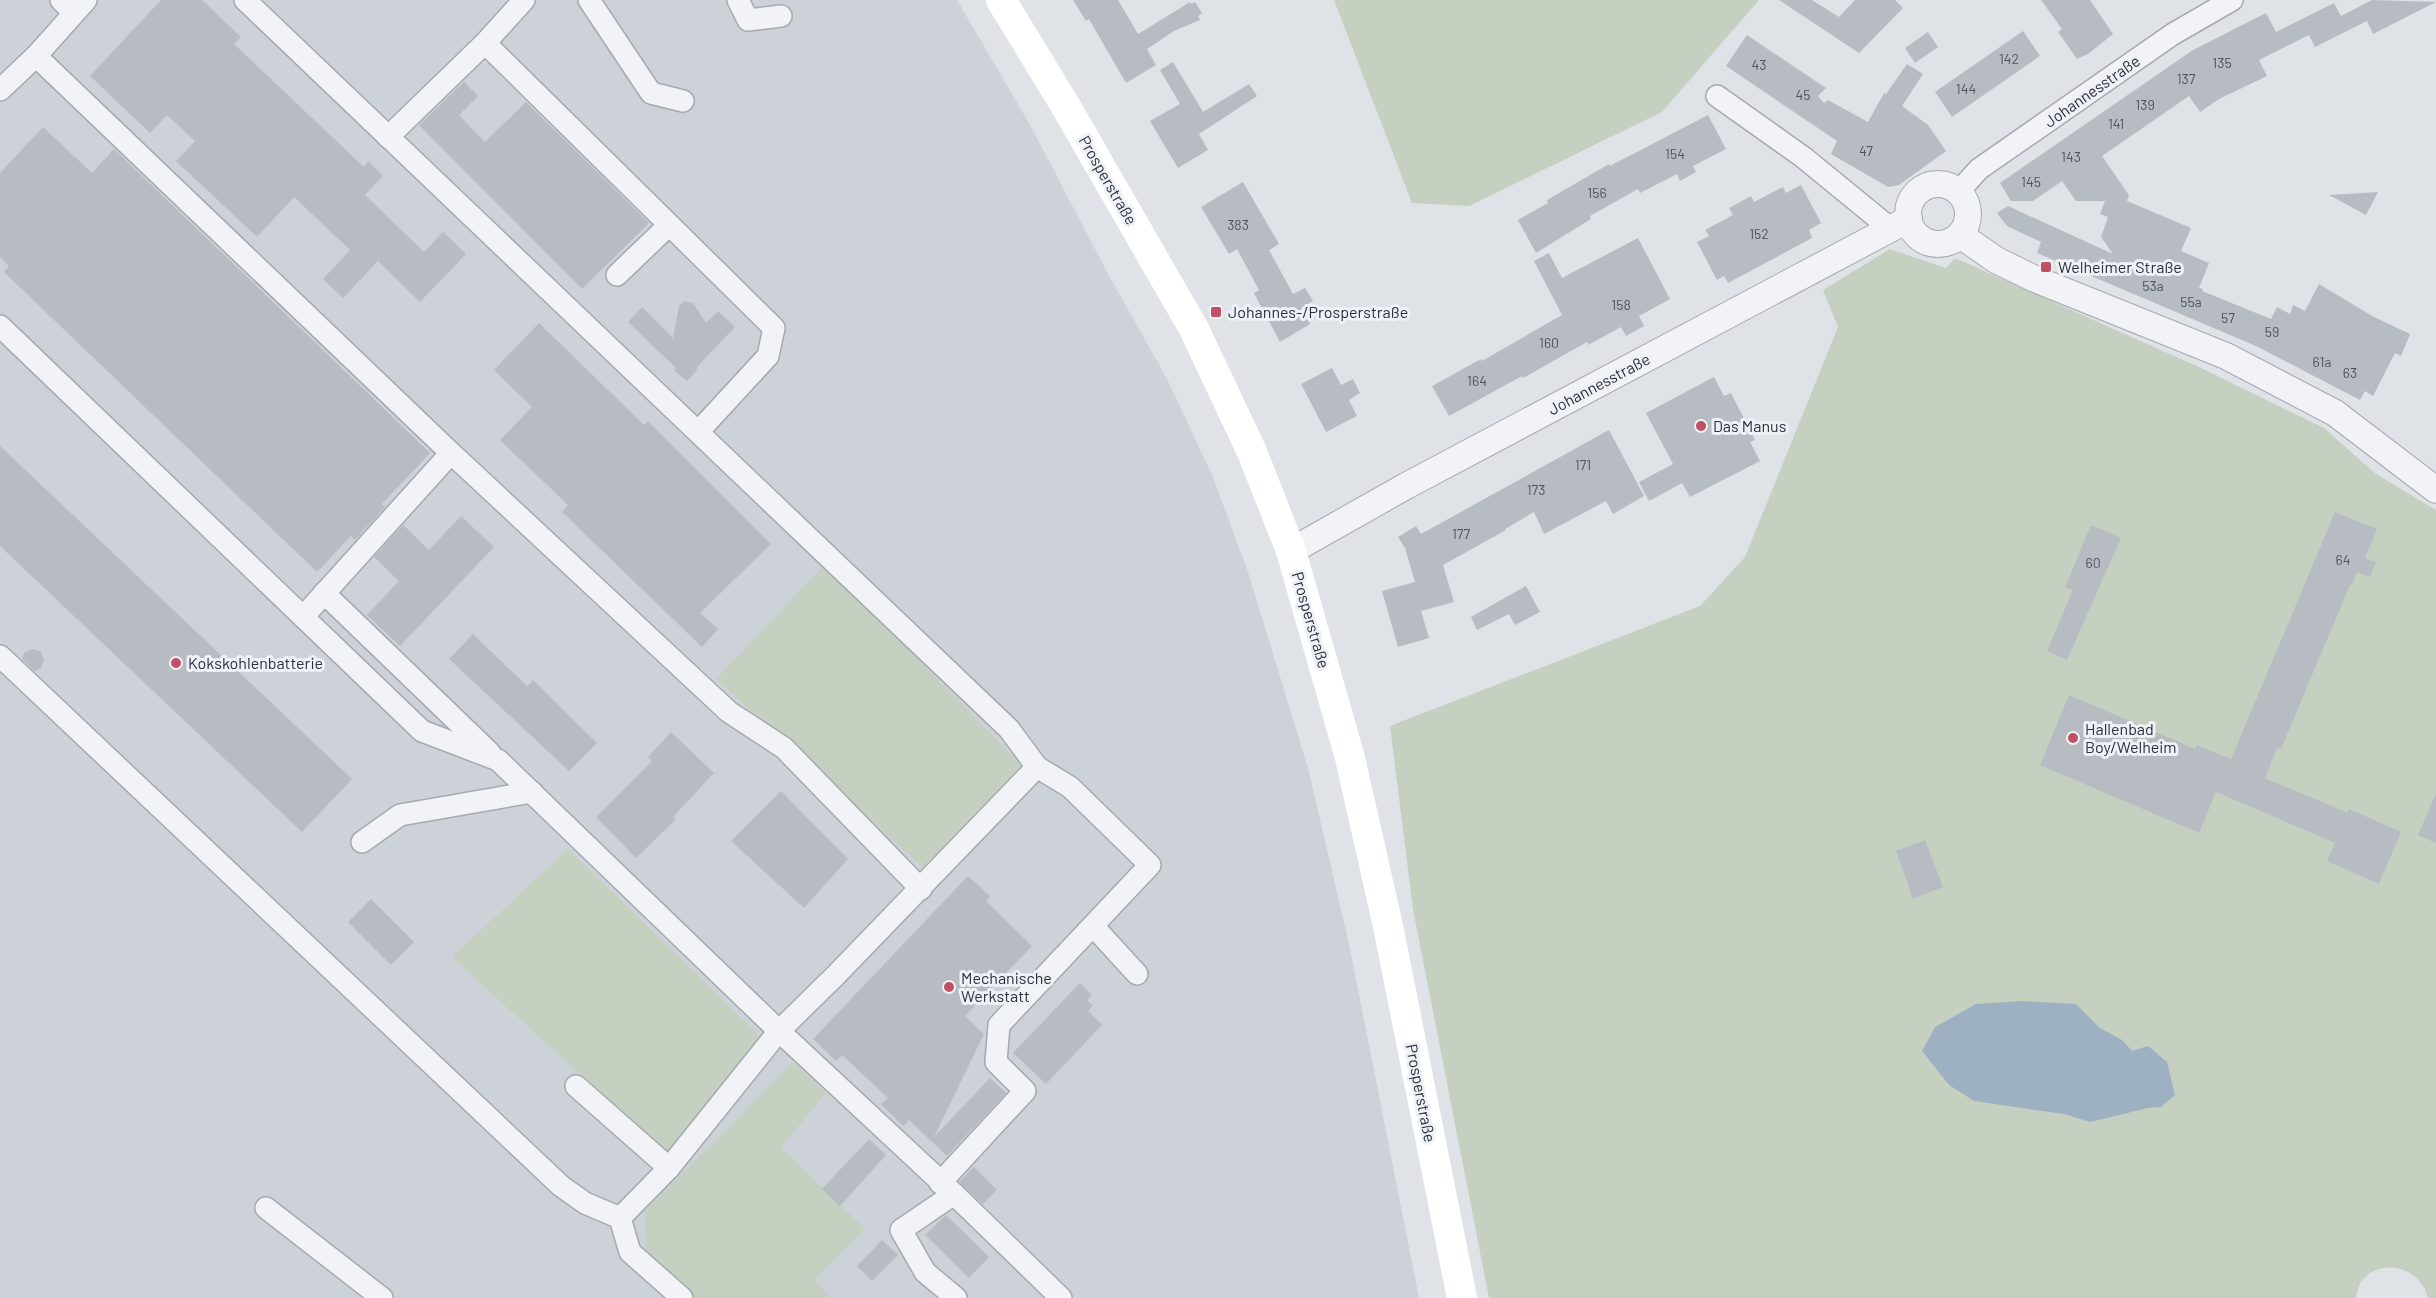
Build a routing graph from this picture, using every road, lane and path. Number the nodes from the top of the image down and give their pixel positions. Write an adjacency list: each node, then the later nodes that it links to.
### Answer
1 (245, 0): 14 (street)
2 (524, 0): 9 (street)
3 (589, 0): 13 (street)
4 (738, 0): 8 (street)
5 (1001, 0): 24 (main road, Prosperstraße)
6 (2232, 0): 15 (street, Johannesstraße)
7 (74, 4): 10 (street)
8 (781, 16)
9 (485, 43): 14 (street); 17 (street)
10 (36, 57): 11 (street); 22 (street)
11 (0, 90)
12 (1717, 96): 16 (street)
13 (683, 101)
14 (388, 137): 21 (street)
15 (1959, 191): 16 (street); 18 (street)
16 (1900, 224): 18 (street); 24 (street, Johannesstraße)
17 (669, 225): 19 (street); 21 (street)
18 (1960, 235): 23 (street)
19 (617, 275)
20 (0, 326): 26 (street)
21 (698, 432): 29 (street)
22 (451, 453): 25 (street); 32 (street)
23 (2436, 490)
24 (1291, 551): 45 (main road, Prosperstraße)
25 (324, 593): 26 (street); 28 (street)
26 (303, 617): 28 (street)
27 (0, 656): 40 (street)
28 (498, 760): 30 (street)
29 (1037, 768): 32 (street); 33 (street)
30 (532, 792): 31 (street); 35 (street)
31 (362, 842)
32 (921, 889): 35 (street)
33 (1094, 927): 34 (street); 38 (street)
34 (1137, 974)
35 (778, 1031): 37 (street); 38 (street)
36 (576, 1086): 37 (street)
37 (669, 1168): 40 (street)
38 (947, 1189): 43 (street); 44 (street)
39 (266, 1208): 41 (street)
40 (620, 1218): 42 (street)
41 (382, 1298)
42 (682, 1298)
43 (956, 1298)
44 (1061, 1298)
45 (1462, 1298)

